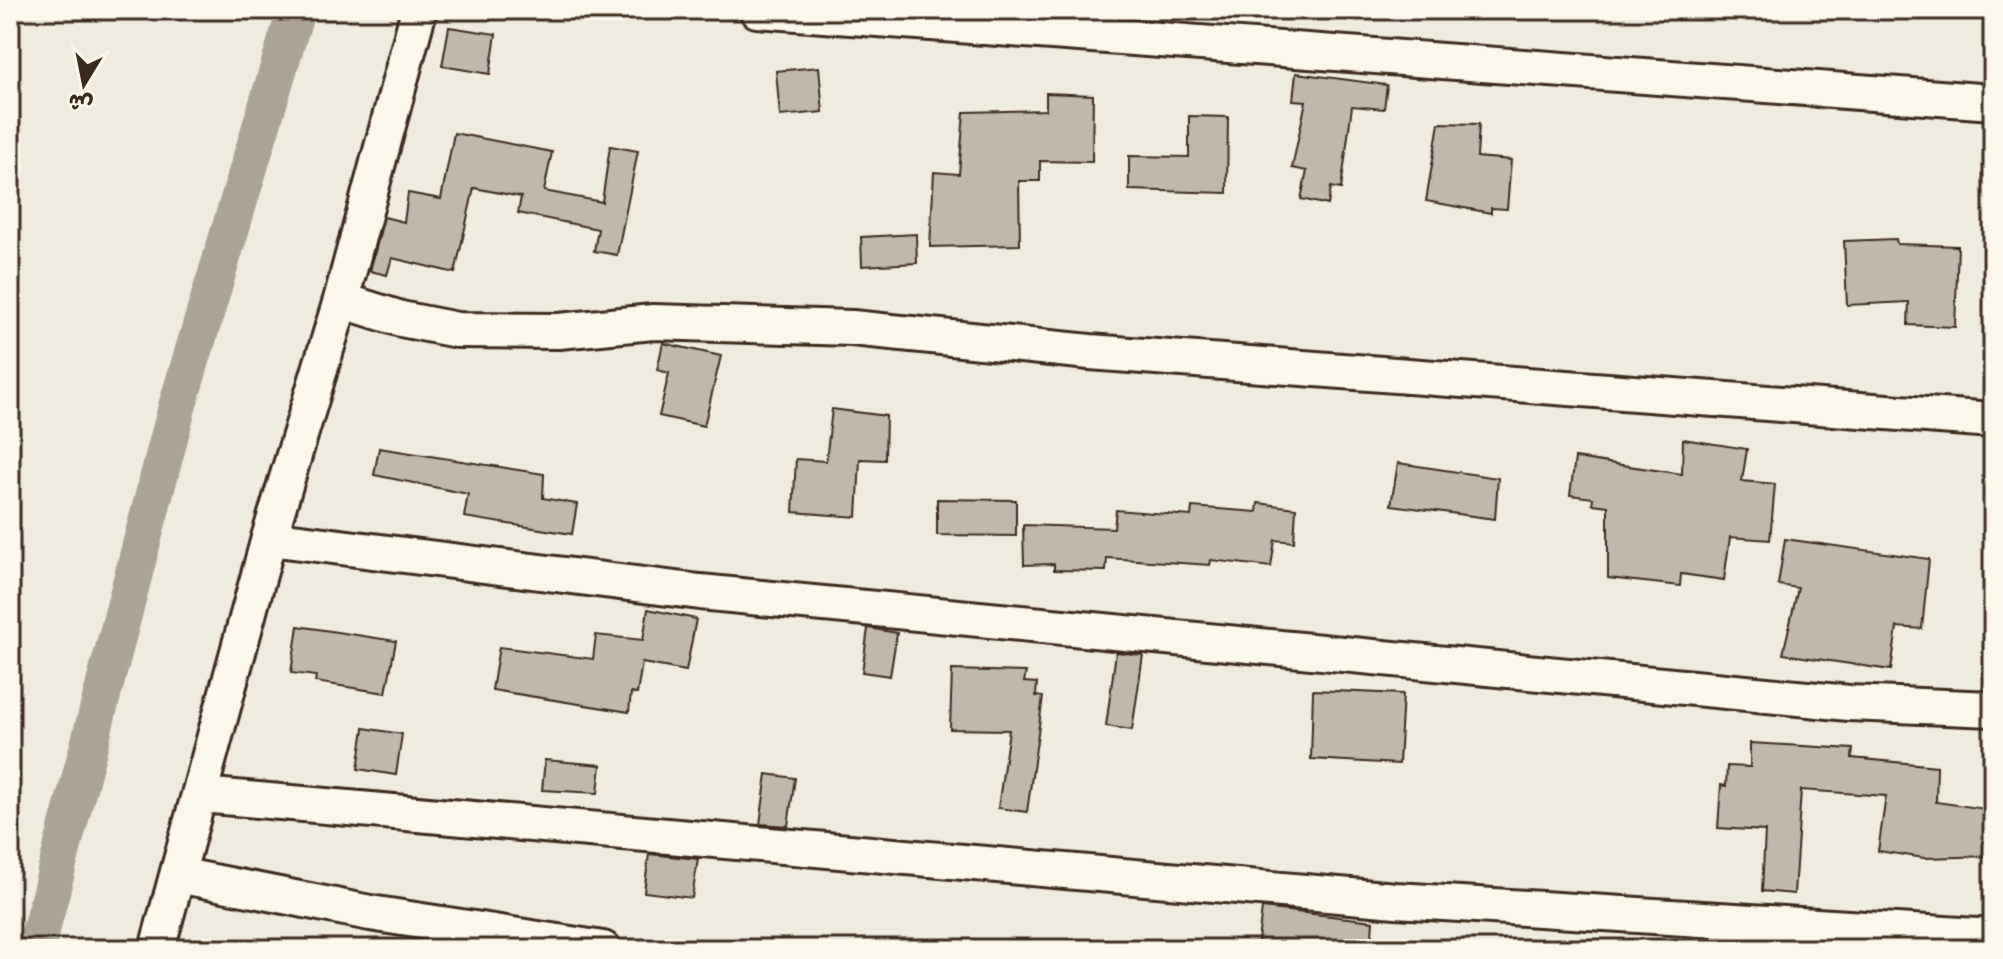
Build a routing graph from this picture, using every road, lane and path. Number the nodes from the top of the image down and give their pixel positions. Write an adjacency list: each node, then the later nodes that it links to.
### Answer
1 (419, 10): 4 (street)
2 (757, 10): 3 (street)
3 (1993, 102)
4 (341, 300): 5 (street); 6 (street)
5 (1993, 420)
6 (269, 538): 7 (street); 8 (street)
7 (1993, 709)
8 (201, 795): 9 (street); 10 (street)
9 (178, 875): 11 (street); 12 (street)
10 (1993, 937)
11 (157, 949)
12 (603, 949)

